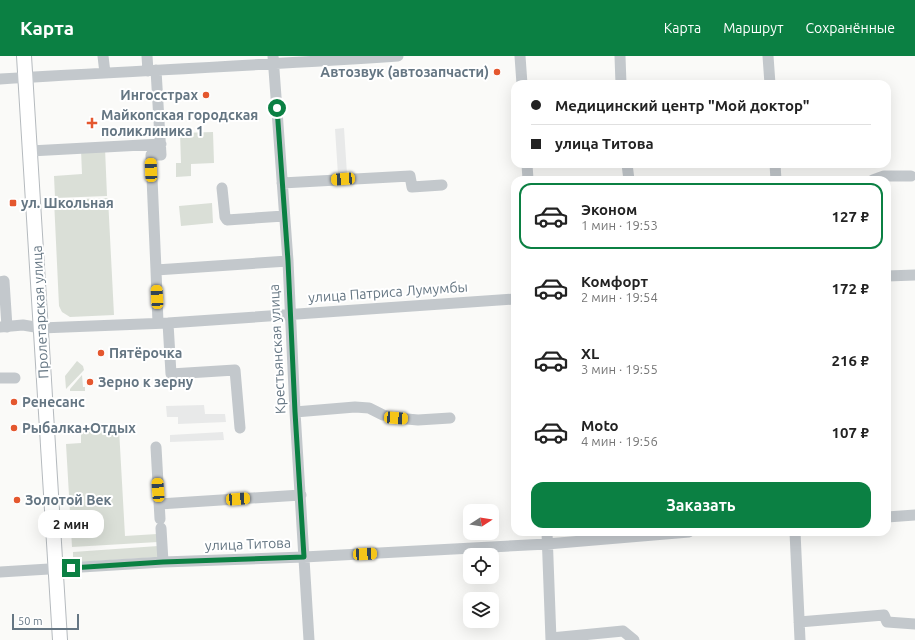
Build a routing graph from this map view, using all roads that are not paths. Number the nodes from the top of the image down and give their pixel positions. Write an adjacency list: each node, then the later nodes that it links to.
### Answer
1 (24, 56): 11 (main road, Пролетарская улица)
2 (103, 56): 10 (street)
3 (147, 56): 9 (street)
4 (398, 56): 8 (street)
5 (520, 56): 13 (street)
6 (620, 56): 14 (street)
7 (768, 56): 15 (street)
8 (273, 60): 9 (street); 20 (street, Крестьянская улица)
9 (152, 70): 10 (street); 16 (street)
10 (105, 73): 11 (street)
11 (25, 77): 12 (street); 17 (main road, Пролетарская улица)
12 (0, 80)
13 (522, 80)
14 (621, 80)
15 (770, 80)
16 (161, 144): 17 (street); 25 (street)
17 (30, 151): 33 (main road, Пролетарская улица)
18 (891, 176): 19 (street)
19 (911, 176)
20 (282, 183): 21 (street); 23 (street, Крестьянская улица)
21 (442, 185)
22 (222, 188): 23 (street)
23 (284, 216): 24 (street, Крестьянская улица)
24 (288, 261): 25 (street); 30 (street, Крестьянская улица)
25 (156, 270): 31 (street)
26 (915, 275): 27 (street)
27 (891, 276)
28 (0, 282): 32 (street)
29 (511, 299): 30 (street, улица Патриса Лумумбы)
30 (291, 314): 31 (street, улица Патриса Лумумбы); 36 (street, Крестьянская улица)
31 (163, 323): 33 (street, улица Патриса Лумумбы); 38 (street)
32 (3, 327): 33 (street, улица Патриса Лумумбы)
33 (41, 328): 50 (main road, Пролетарская улица)
34 (0, 378): 35 (street)
35 (15, 378)
36 (295, 412): 37 (street); 40 (street, Крестьянская улица)
37 (450, 418)
38 (240, 428)
39 (156, 447): 41 (street)
40 (301, 495): 41 (street); 48 (street, Крестьянская улица)
41 (159, 504): 49 (street)
42 (915, 515): 43 (street)
43 (891, 517)
44 (547, 536): 47 (street)
45 (642, 536): 47 (street, улица Титова)
46 (794, 536): 52 (street)
47 (548, 544): 48 (street, улица Титова); 54 (street)
48 (304, 557): 49 (street, улица Титова); 56 (street, Крестьянская улица)
49 (163, 562): 50 (street, улица Титова)
50 (56, 568): 51 (street, улица Титова); 55 (main road, Пролетарская улица)
51 (0, 572)
52 (799, 622): 53 (street); 58 (street)
53 (915, 624)
54 (551, 639): 57 (street)
55 (60, 640)
56 (309, 640)
57 (634, 640)
58 (800, 640)

